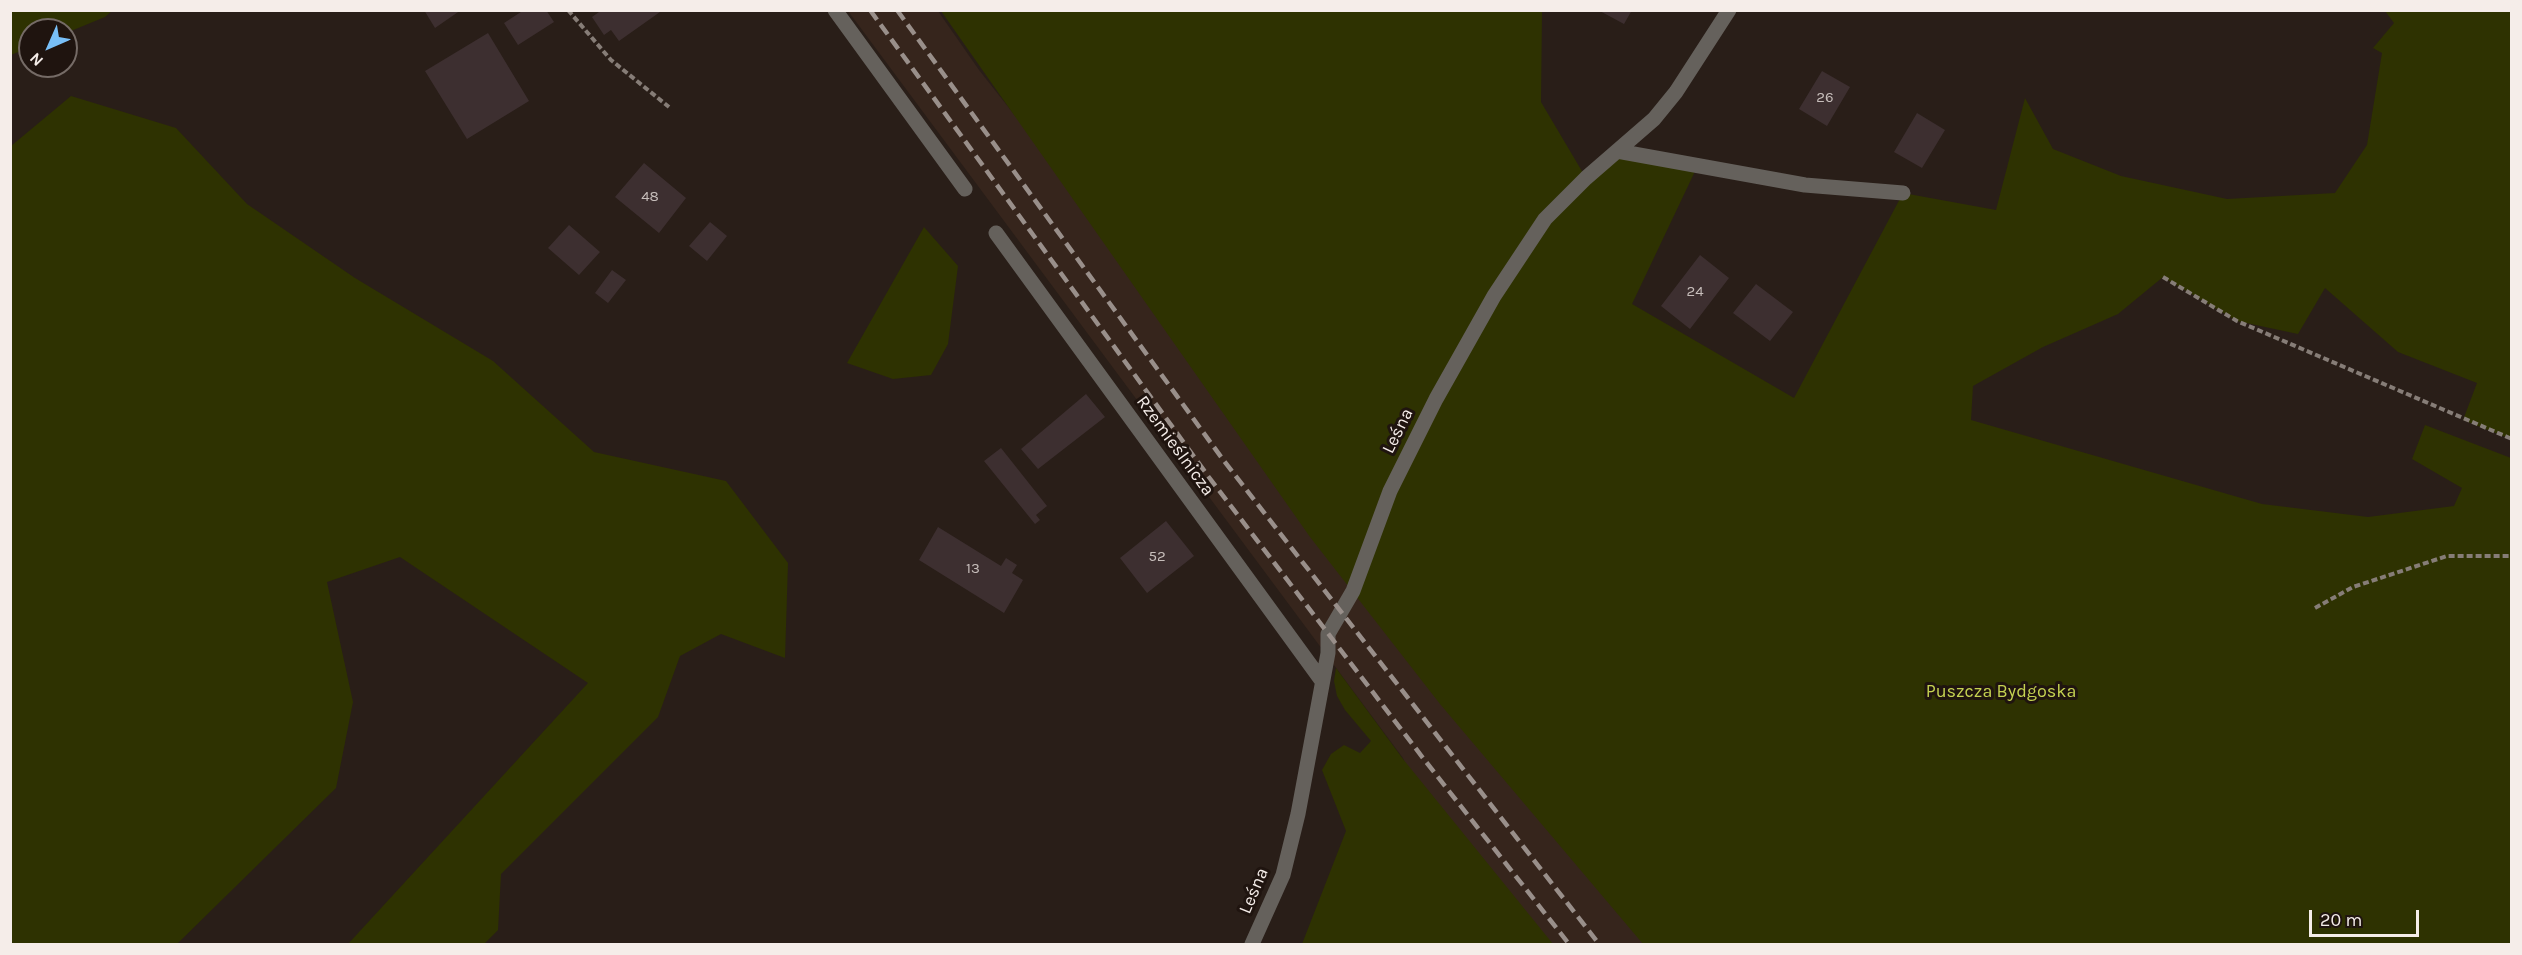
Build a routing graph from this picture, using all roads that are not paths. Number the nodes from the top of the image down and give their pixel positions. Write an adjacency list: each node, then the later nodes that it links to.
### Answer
1 (835, 10): 4 (street)
2 (1729, 10): 3 (street, Leśna)
3 (1617, 151): 5 (street); 7 (street, Leśna)
4 (965, 189)
5 (1903, 193)
6 (996, 233): 7 (street, Rzemieślnicza)
7 (1322, 681): 8 (street, Leśna)
8 (1252, 945)

